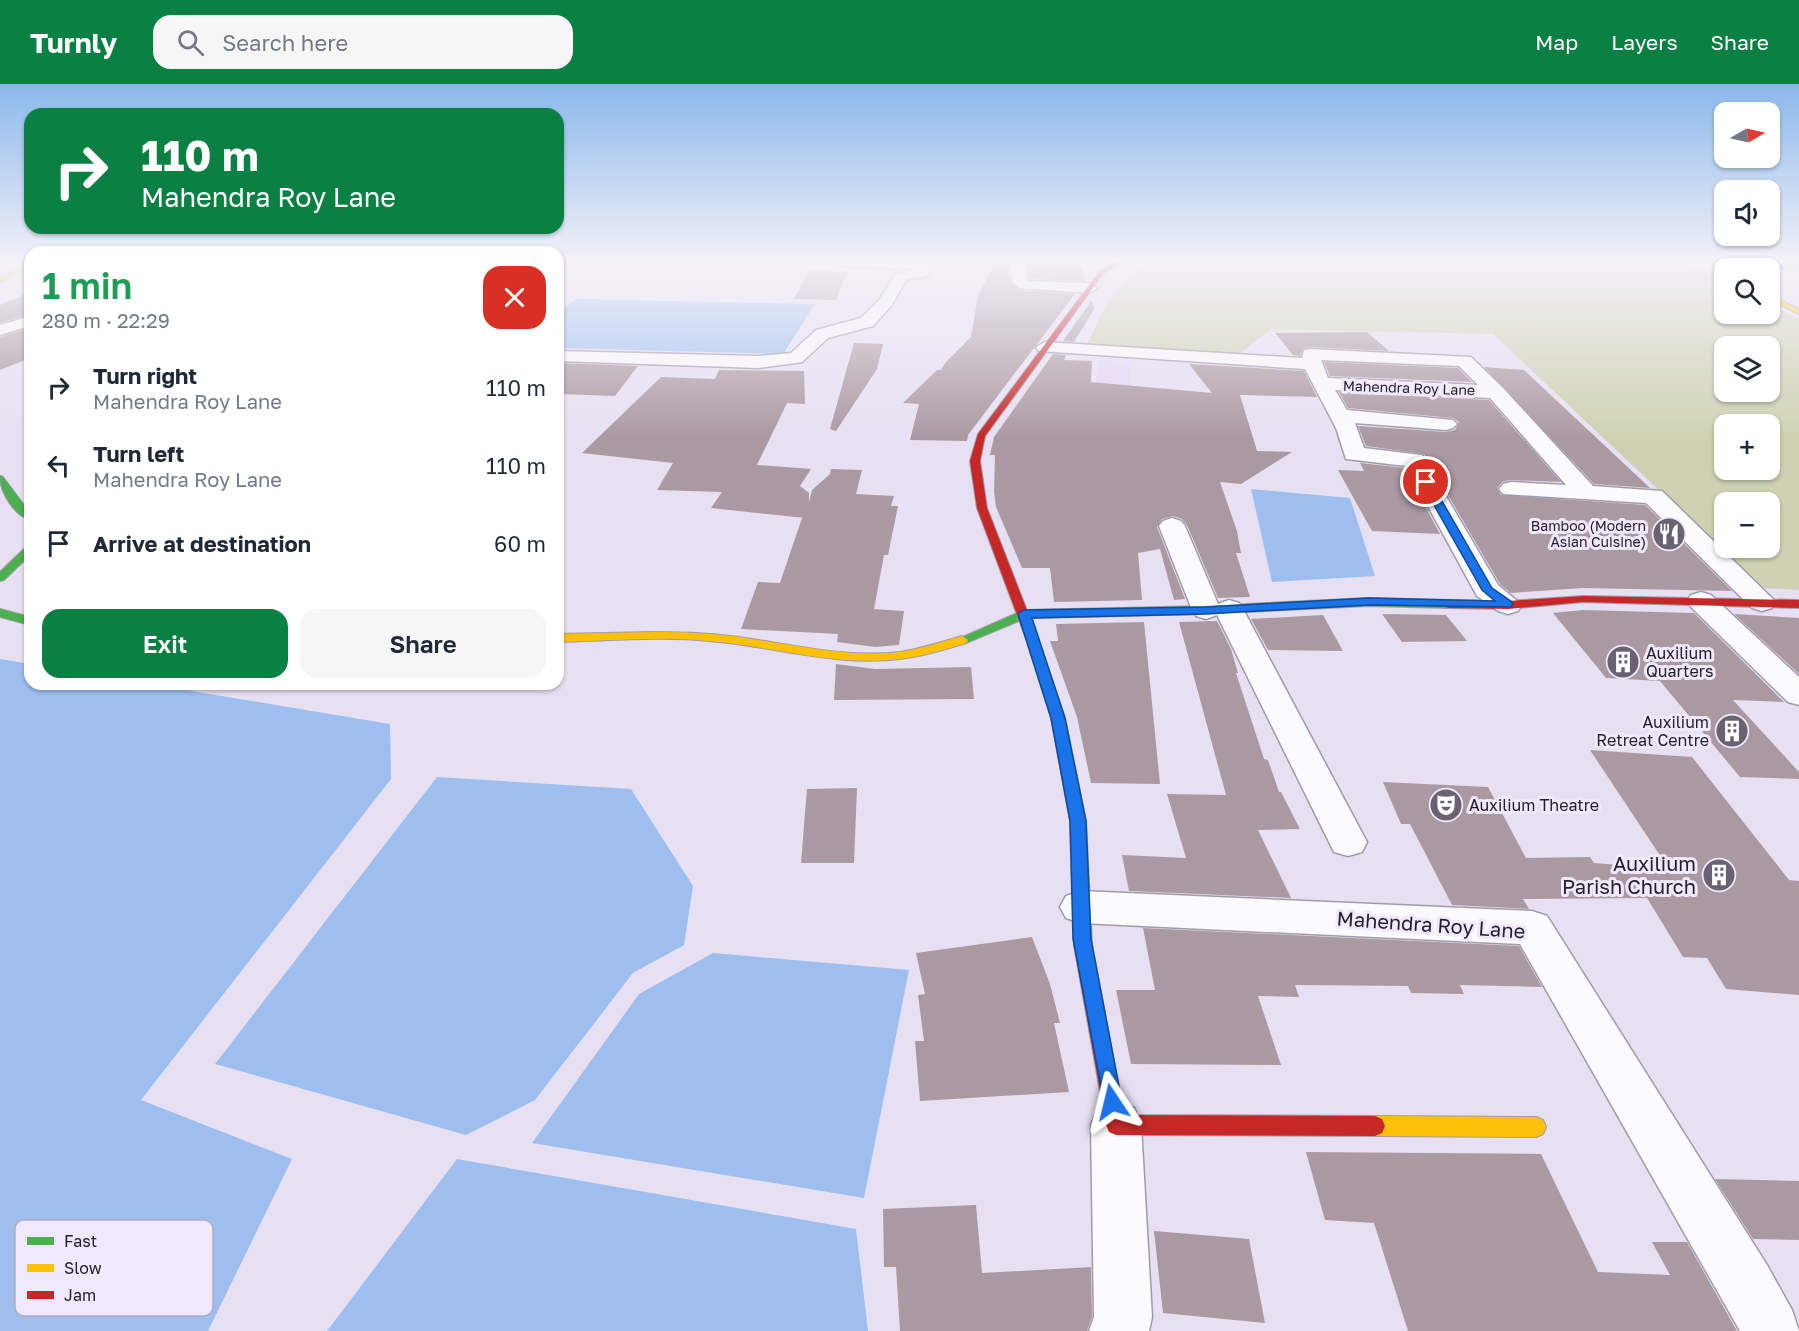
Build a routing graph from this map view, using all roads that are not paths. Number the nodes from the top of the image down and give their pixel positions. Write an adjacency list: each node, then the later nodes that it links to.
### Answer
1 (869, 320): 6 (street)
2 (1065, 320): 5 (street)
3 (24, 323): 4 (street)
4 (0, 330)
5 (1045, 347): 7 (street, Mahendra Roy Lane); 25 (street)
6 (564, 356)
7 (1312, 364): 8 (street, Mahendra Roy Lane); 9 (street, Mahendra Roy Lane)
8 (1322, 384): 9 (street, Mahendra Roy Lane); 10 (street, Mahendra Roy Lane)
9 (1496, 392): 14 (street, Mahendra Roy Lane)
10 (1339, 416): 11 (street, Mahendra Roy Lane); 22 (street, Mahendra Roy Lane)
11 (1446, 424)
12 (0, 479): 15 (street)
13 (1511, 489): 14 (street)
14 (1586, 493): 20 (street)
15 (24, 514)
16 (1172, 526): 23 (street)
17 (24, 555): 18 (street)
18 (0, 578)
19 (1701, 601): 20 (street); 22 (street); 28 (street)
20 (1762, 602): 21 (street)
21 (1799, 603)
22 (1508, 605): 23 (street)
23 (1218, 610): 25 (street); 29 (street)
24 (0, 613): 26 (street)
25 (1024, 614): 27 (street); 30 (street)
26 (24, 619)
27 (564, 638)
28 (1799, 695)
29 (1348, 842)
30 (1081, 907): 31 (street); 34 (street, Mahendra Roy Lane)
31 (1116, 1125): 32 (street); 33 (street)
32 (1536, 1127)
33 (1119, 1331)
34 (1770, 1331)

